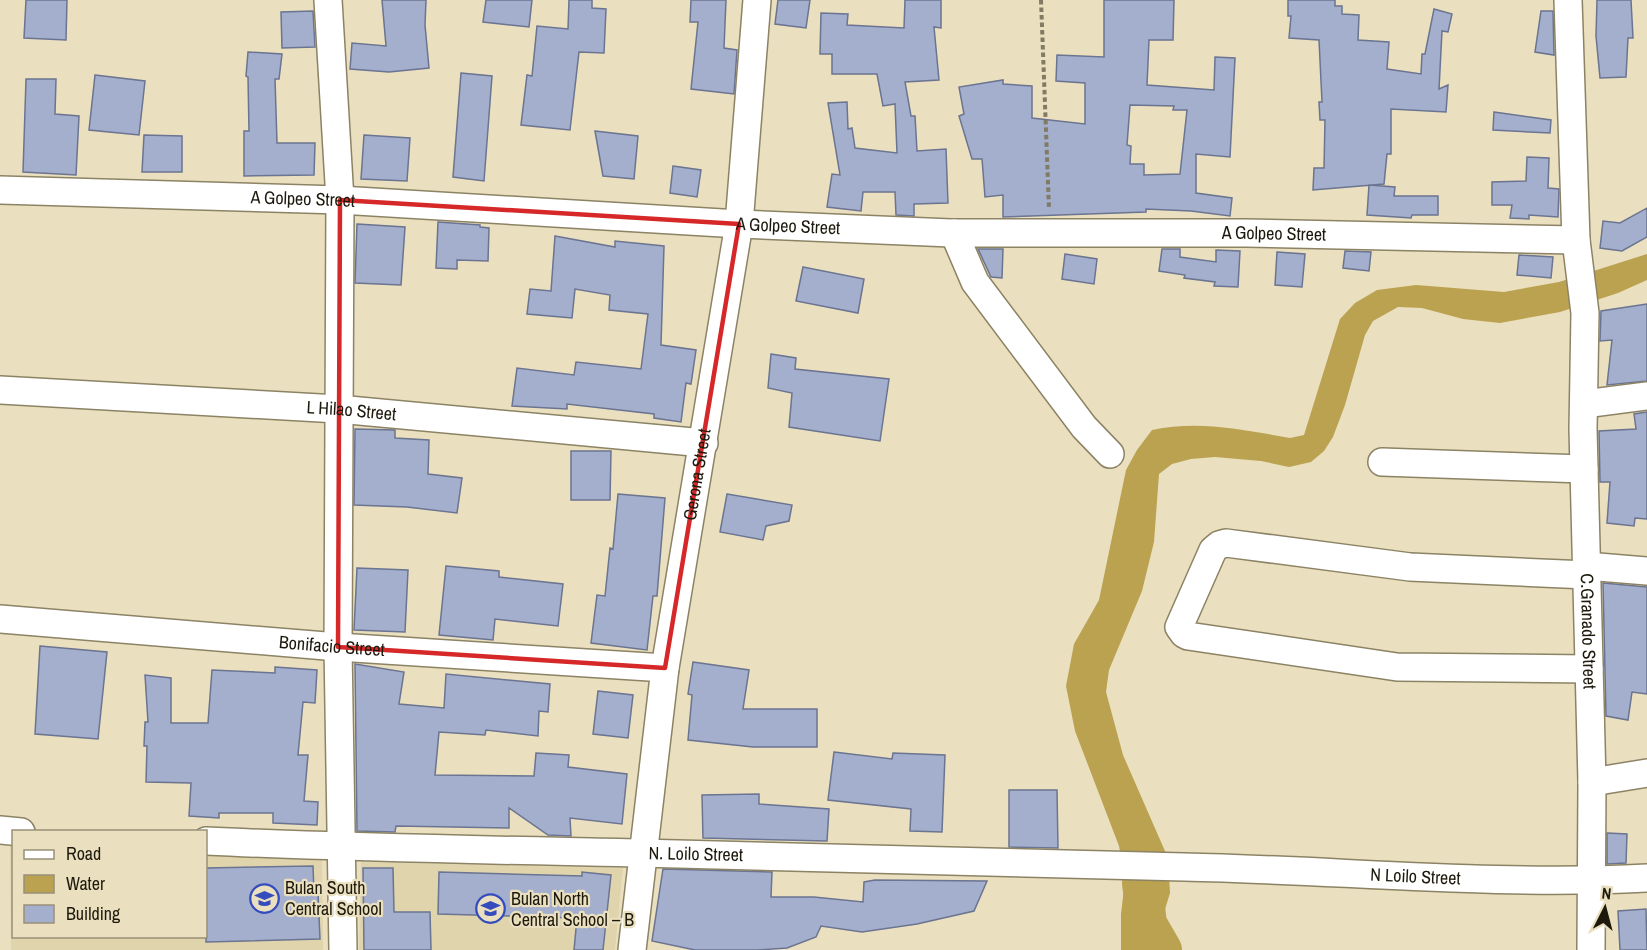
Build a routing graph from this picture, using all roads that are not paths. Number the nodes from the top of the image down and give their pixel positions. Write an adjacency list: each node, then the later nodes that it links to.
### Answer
1 (328, 0): 5 (street)
2 (757, 0): 6 (street, Gerona Street)
3 (1568, 0): 8 (street, C.Granado Street)
4 (0, 190): 5 (street, A Golpeo Street)
5 (340, 200): 6 (street, A Golpeo Street); 12 (street)
6 (739, 224): 7 (street, A Golpeo Street); 13 (street, Gerona Street)
7 (954, 233): 8 (street, A Golpeo Street); 14 (street)
8 (1576, 240): 11 (street, C.Granado Street)
9 (0, 390): 12 (street, L Hilao Street)
10 (1647, 396): 11 (street)
11 (1584, 404): 16 (street, C.Granado Street)
12 (338, 409): 13 (street, L Hilao Street); 20 (street)
13 (704, 442): 21 (street, Gerona Street)
14 (1110, 454)
15 (1382, 462): 16 (street)
16 (1584, 469): 17 (street, C.Granado Street)
17 (1587, 571): 18 (street); 22 (street, C.Granado Street); 22 (street)
18 (1647, 572)
19 (0, 619): 20 (street, Bonifacio Street)
20 (338, 647): 21 (street, Bonifacio Street); 26 (street)
21 (665, 668): 27 (street, Gerona Street)
22 (1589, 669): 24 (street, C.Granado Street)
23 (1647, 773): 24 (street)
24 (1592, 782): 30 (street, C.Granado Street)
25 (207, 841): 26 (street, N. Loilo Street)
26 (341, 848): 27 (street, N. Loilo Street); 31 (street)
27 (642, 853): 28 (street, N. Loilo Street); 32 (street, Gerona Street)
28 (1186, 867): 30 (street, N Loilo Street)
29 (1647, 878): 30 (street, N Loilo Street)
30 (1592, 881): 33 (street, C.Granado Street)
31 (343, 950)
32 (632, 950)
33 (1592, 950)

